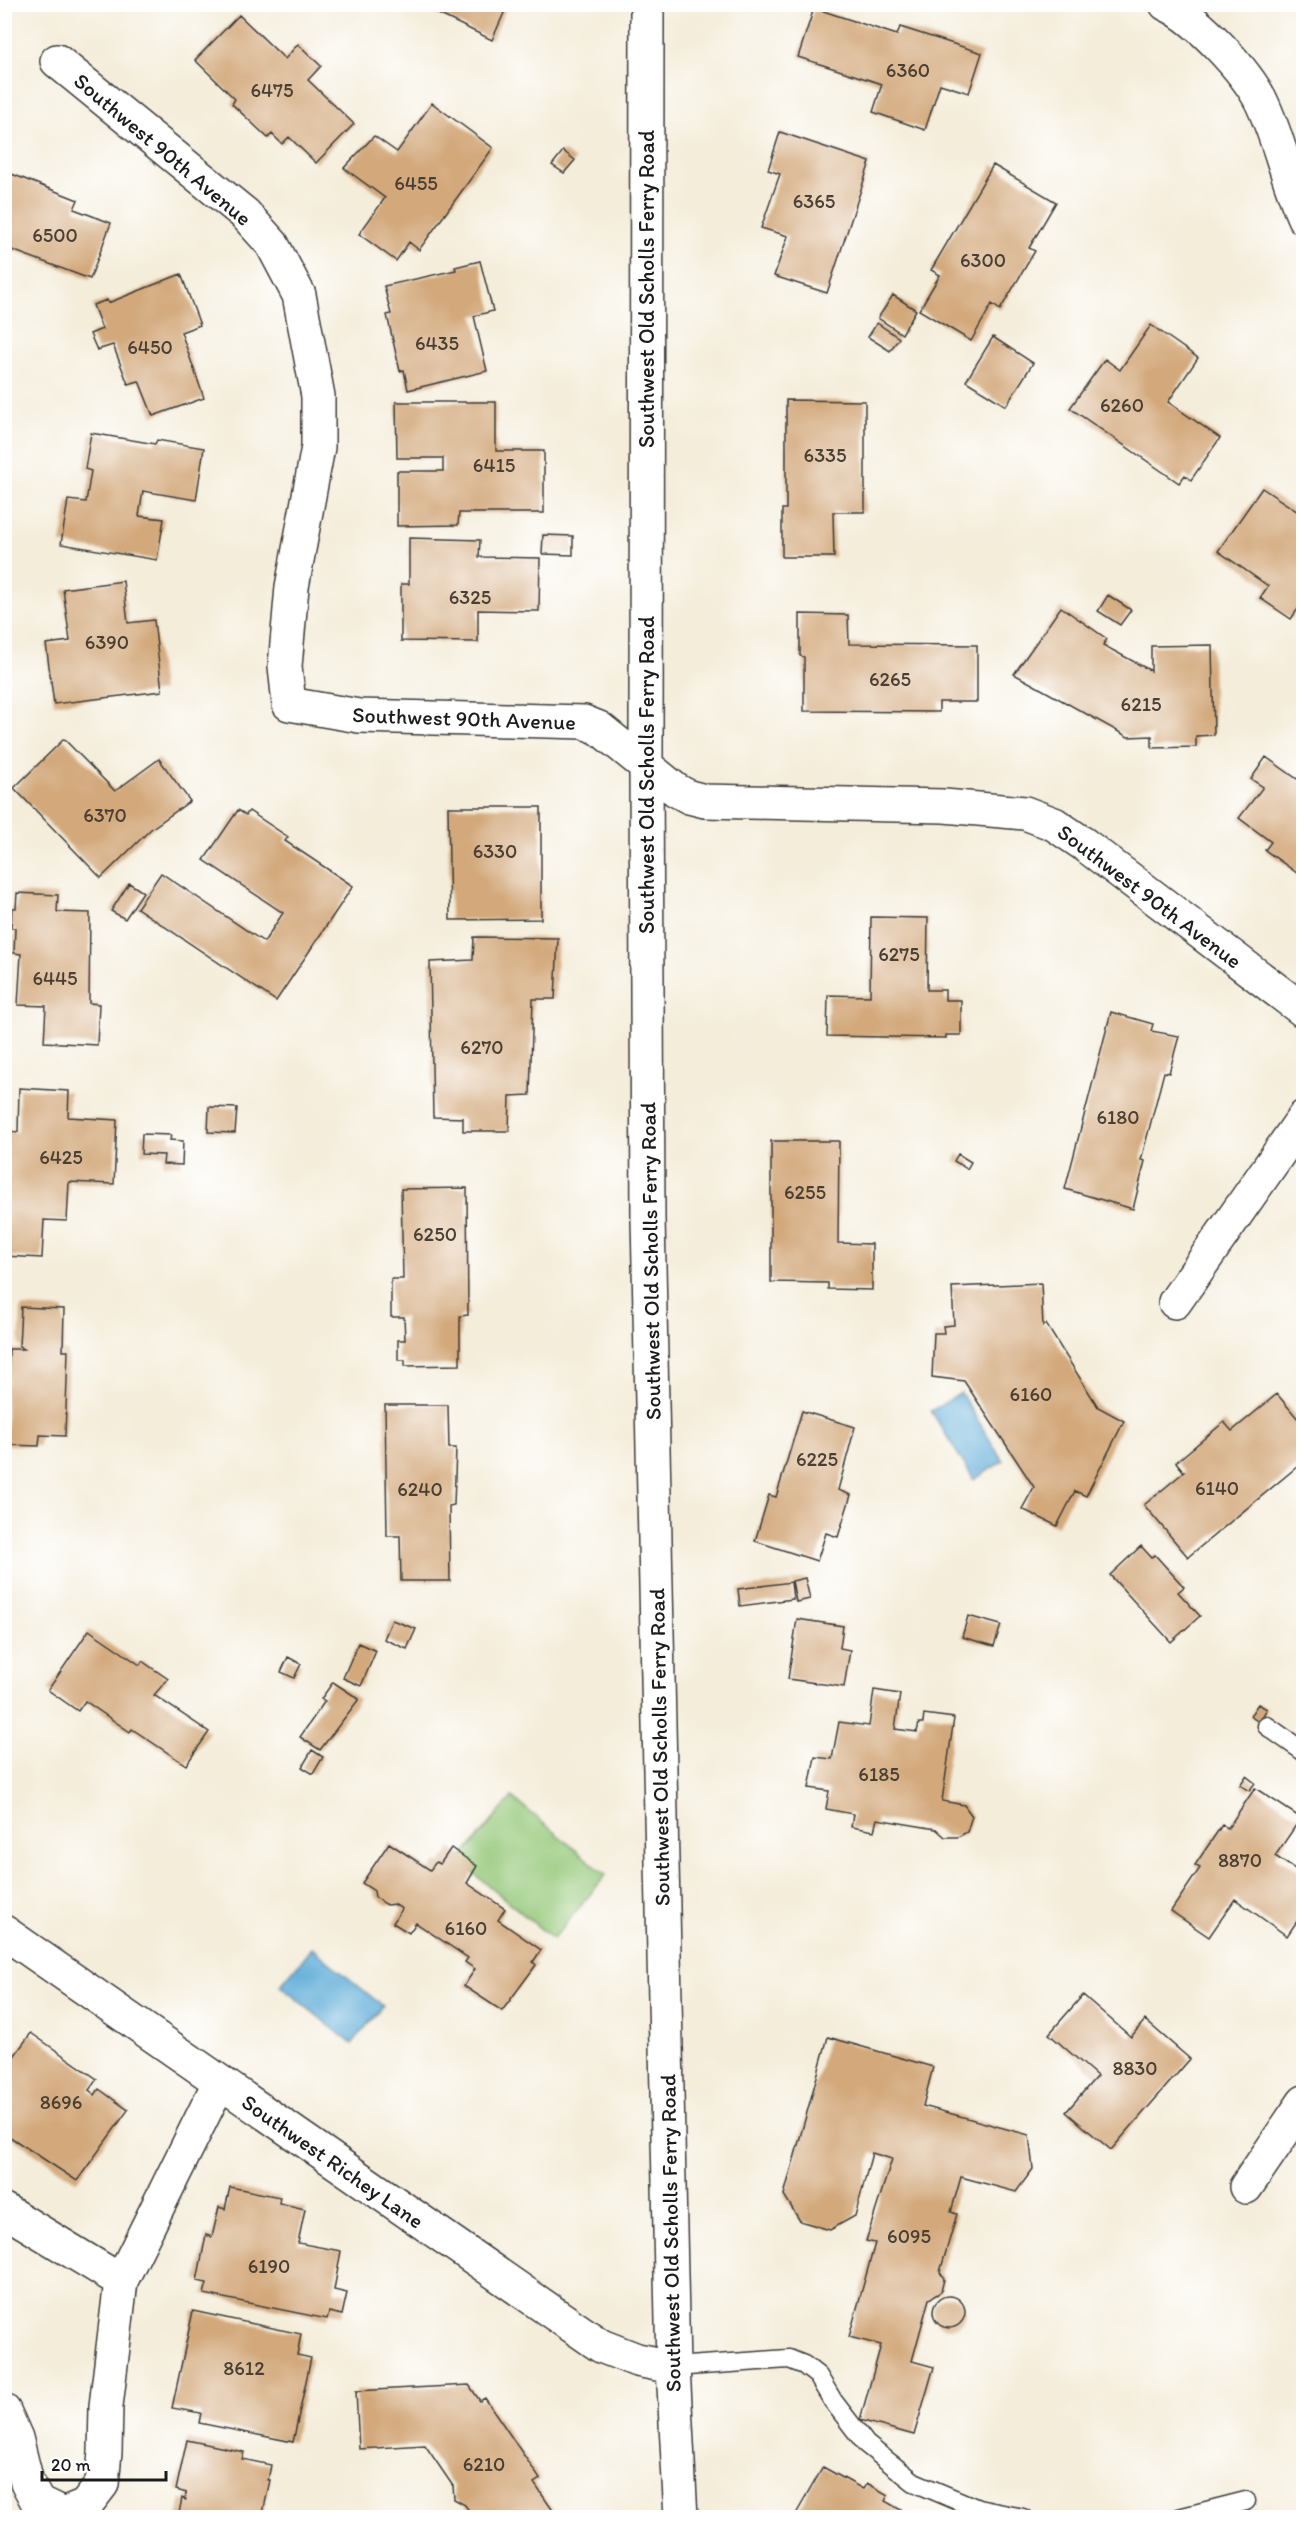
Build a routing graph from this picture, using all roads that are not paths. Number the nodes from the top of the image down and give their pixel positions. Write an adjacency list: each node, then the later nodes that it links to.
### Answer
1 (647, 4): 5 (street, Southwest Old Scholls Ferry Road)
2 (1166, 4): 4 (street)
3 (57, 61): 5 (street, Southwest 90th Avenue)
4 (1304, 218)
5 (646, 766): 6 (street, Southwest 90th Avenue); 17 (street, Southwest Old Scholls Ferry Road)
6 (1304, 1011)
7 (1304, 1117): 8 (street)
8 (1174, 1302)
9 (1267, 1726): 10 (lane)
10 (1304, 1752)
11 (4, 1932): 12 (street, Southwest Richey Lane)
12 (219, 2083): 16 (street); 17 (street, Southwest Richey Lane)
13 (1304, 2102): 14 (street)
14 (1246, 2187)
15 (4, 2210): 16 (street)
16 (121, 2281): 18 (street)
17 (673, 2367): 20 (street, Southwest Old Scholls Ferry Road); 21 (lane)
18 (4, 2411)
19 (1245, 2501): 22 (lane)
20 (681, 2517)
21 (1023, 2517)
22 (1179, 2517)

